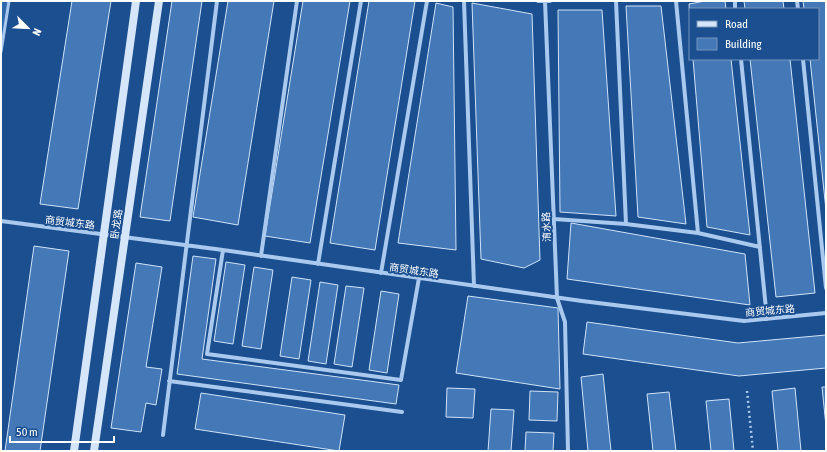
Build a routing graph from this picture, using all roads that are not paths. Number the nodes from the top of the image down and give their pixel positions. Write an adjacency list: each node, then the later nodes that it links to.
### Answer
1 (9, 1): 14 (lane)
2 (136, 1): 21 (main road, 卧龙路)
3 (159, 1): 22 (main road, 卧龙路)
4 (217, 1): 23 (street)
5 (297, 1): 26 (street)
6 (361, 1): 27 (street)
7 (427, 1): 28 (street)
8 (464, 1): 30 (street)
9 (538, 1): 10 (street)
10 (545, 1): 11 (street); 17 (street, 淯水路)
11 (550, 1)
12 (616, 1): 19 (street)
13 (676, 1): 20 (street)
14 (1, 53)
15 (741, 60): 24 (street)
16 (803, 60): 31 (street)
17 (554, 220): 19 (street); 32 (street, 淯水路)
18 (1, 221): 21 (street, 商贸城东路)
19 (626, 224): 20 (street)
20 (698, 233): 24 (street)
21 (104, 234): 22 (street, 商贸城东路); 38 (main road, 卧龙路)
22 (124, 237): 23 (street, 商贸城东路); 39 (main road, 卧龙路)
23 (186, 246): 25 (street, 商贸城东路); 35 (street)
24 (760, 247): 34 (street)
25 (223, 250): 26 (street, 商贸城东路); 29 (street)
26 (261, 256): 27 (street, 商贸城东路)
27 (318, 264): 28 (street, 商贸城东路)
28 (381, 273): 29 (street, 商贸城东路)
29 (419, 278): 30 (street, 商贸城东路)
30 (474, 286): 32 (street, 商贸城东路)
31 (826, 288)
32 (557, 298): 34 (street, 商贸城东路); 40 (street, 淯水路)
33 (826, 313): 34 (street, 商贸城东路)
34 (767, 319)
35 (169, 381): 36 (street); 37 (street)
36 (402, 412)
37 (163, 435)
38 (74, 451)
39 (94, 451)
40 (568, 451)

